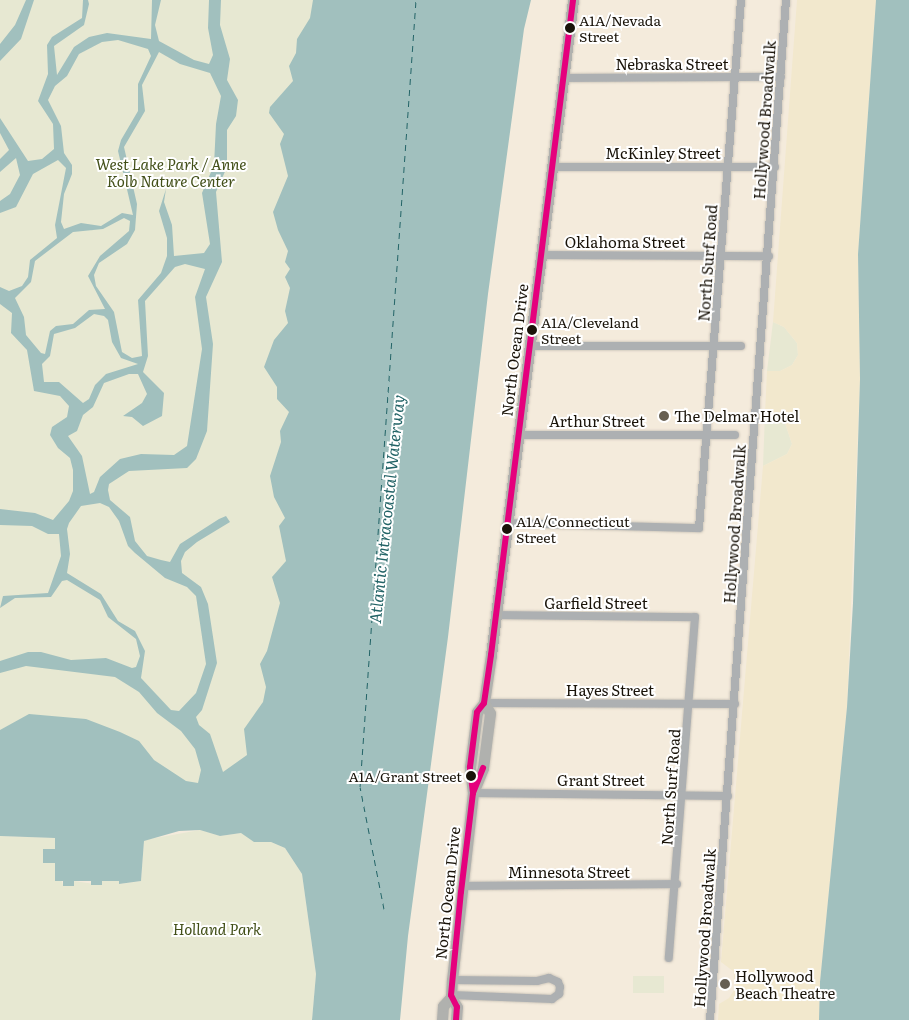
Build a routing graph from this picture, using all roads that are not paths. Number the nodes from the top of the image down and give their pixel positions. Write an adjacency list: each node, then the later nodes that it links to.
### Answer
1 (573, 0): 5 (main road, North Ocean Drive)
2 (741, 0): 6 (street, North Surf Road)
3 (786, 0): 4 (street, Hollywood Broadwalk)
4 (781, 77): 6 (street, Nebraska Street); 9 (street, Hollywood Broadwalk)
5 (563, 78): 6 (street, Nebraska Street); 7 (main road, North Ocean Drive)
6 (735, 78): 8 (street, North Surf Road)
7 (552, 167): 8 (street, McKinley Street); 10 (main road, North Ocean Drive)
8 (728, 167): 9 (street, McKinley Street); 12 (street, North Surf Road)
9 (775, 167): 11 (street, Hollywood Broadwalk)
10 (540, 255): 12 (street, Oklahoma Street); 13 (main road, North Ocean Drive)
11 (769, 256): 12 (street, Oklahoma Street); 24 (street, Hollywood Broadwalk)
12 (721, 257): 14 (street, North Surf Road)
13 (529, 346): 14 (street); 16 (main road, North Ocean Drive)
14 (716, 346): 15 (street); 17 (street, North Surf Road)
15 (741, 346)
16 (518, 435): 17 (street, Arthur Street); 19 (main road, North Ocean Drive)
17 (708, 435): 18 (street, Arthur Street); 19 (street, North Surf Road)
18 (735, 435)
19 (508, 523): 20 (main road, North Ocean Drive)
20 (496, 615): 21 (street, Garfield Street); 22 (main road, North Ocean Drive)
21 (695, 617): 23 (street, North Surf Road)
22 (484, 703): 23 (street, Hayes Street); 25 (main road, North Ocean Drive)
23 (690, 704): 24 (street, Hayes Street); 26 (street, North Surf Road)
24 (735, 704): 27 (street, Hollywood Broadwalk)
25 (473, 793): 26 (street, Grant Street); 29 (main road, North Ocean Drive)
26 (683, 794): 27 (street, Grant Street); 28 (street, North Surf Road)
27 (728, 796): 37 (street, Hollywood Broadwalk)
28 (677, 884): 29 (street, Minnesota Street); 30 (street, North Surf Road)
29 (462, 886): 31 (main road, North Ocean Drive)
30 (669, 958)
31 (452, 980): 32 (street); 33 (main road, North Ocean Drive)
32 (537, 981): 34 (street); 34 (street)
33 (451, 996): 34 (street); 35 (main road, North Ocean Drive); 36 (main road, North Ocean Drive)
34 (538, 997)
35 (442, 1020)
36 (456, 1020)
37 (710, 1020)

